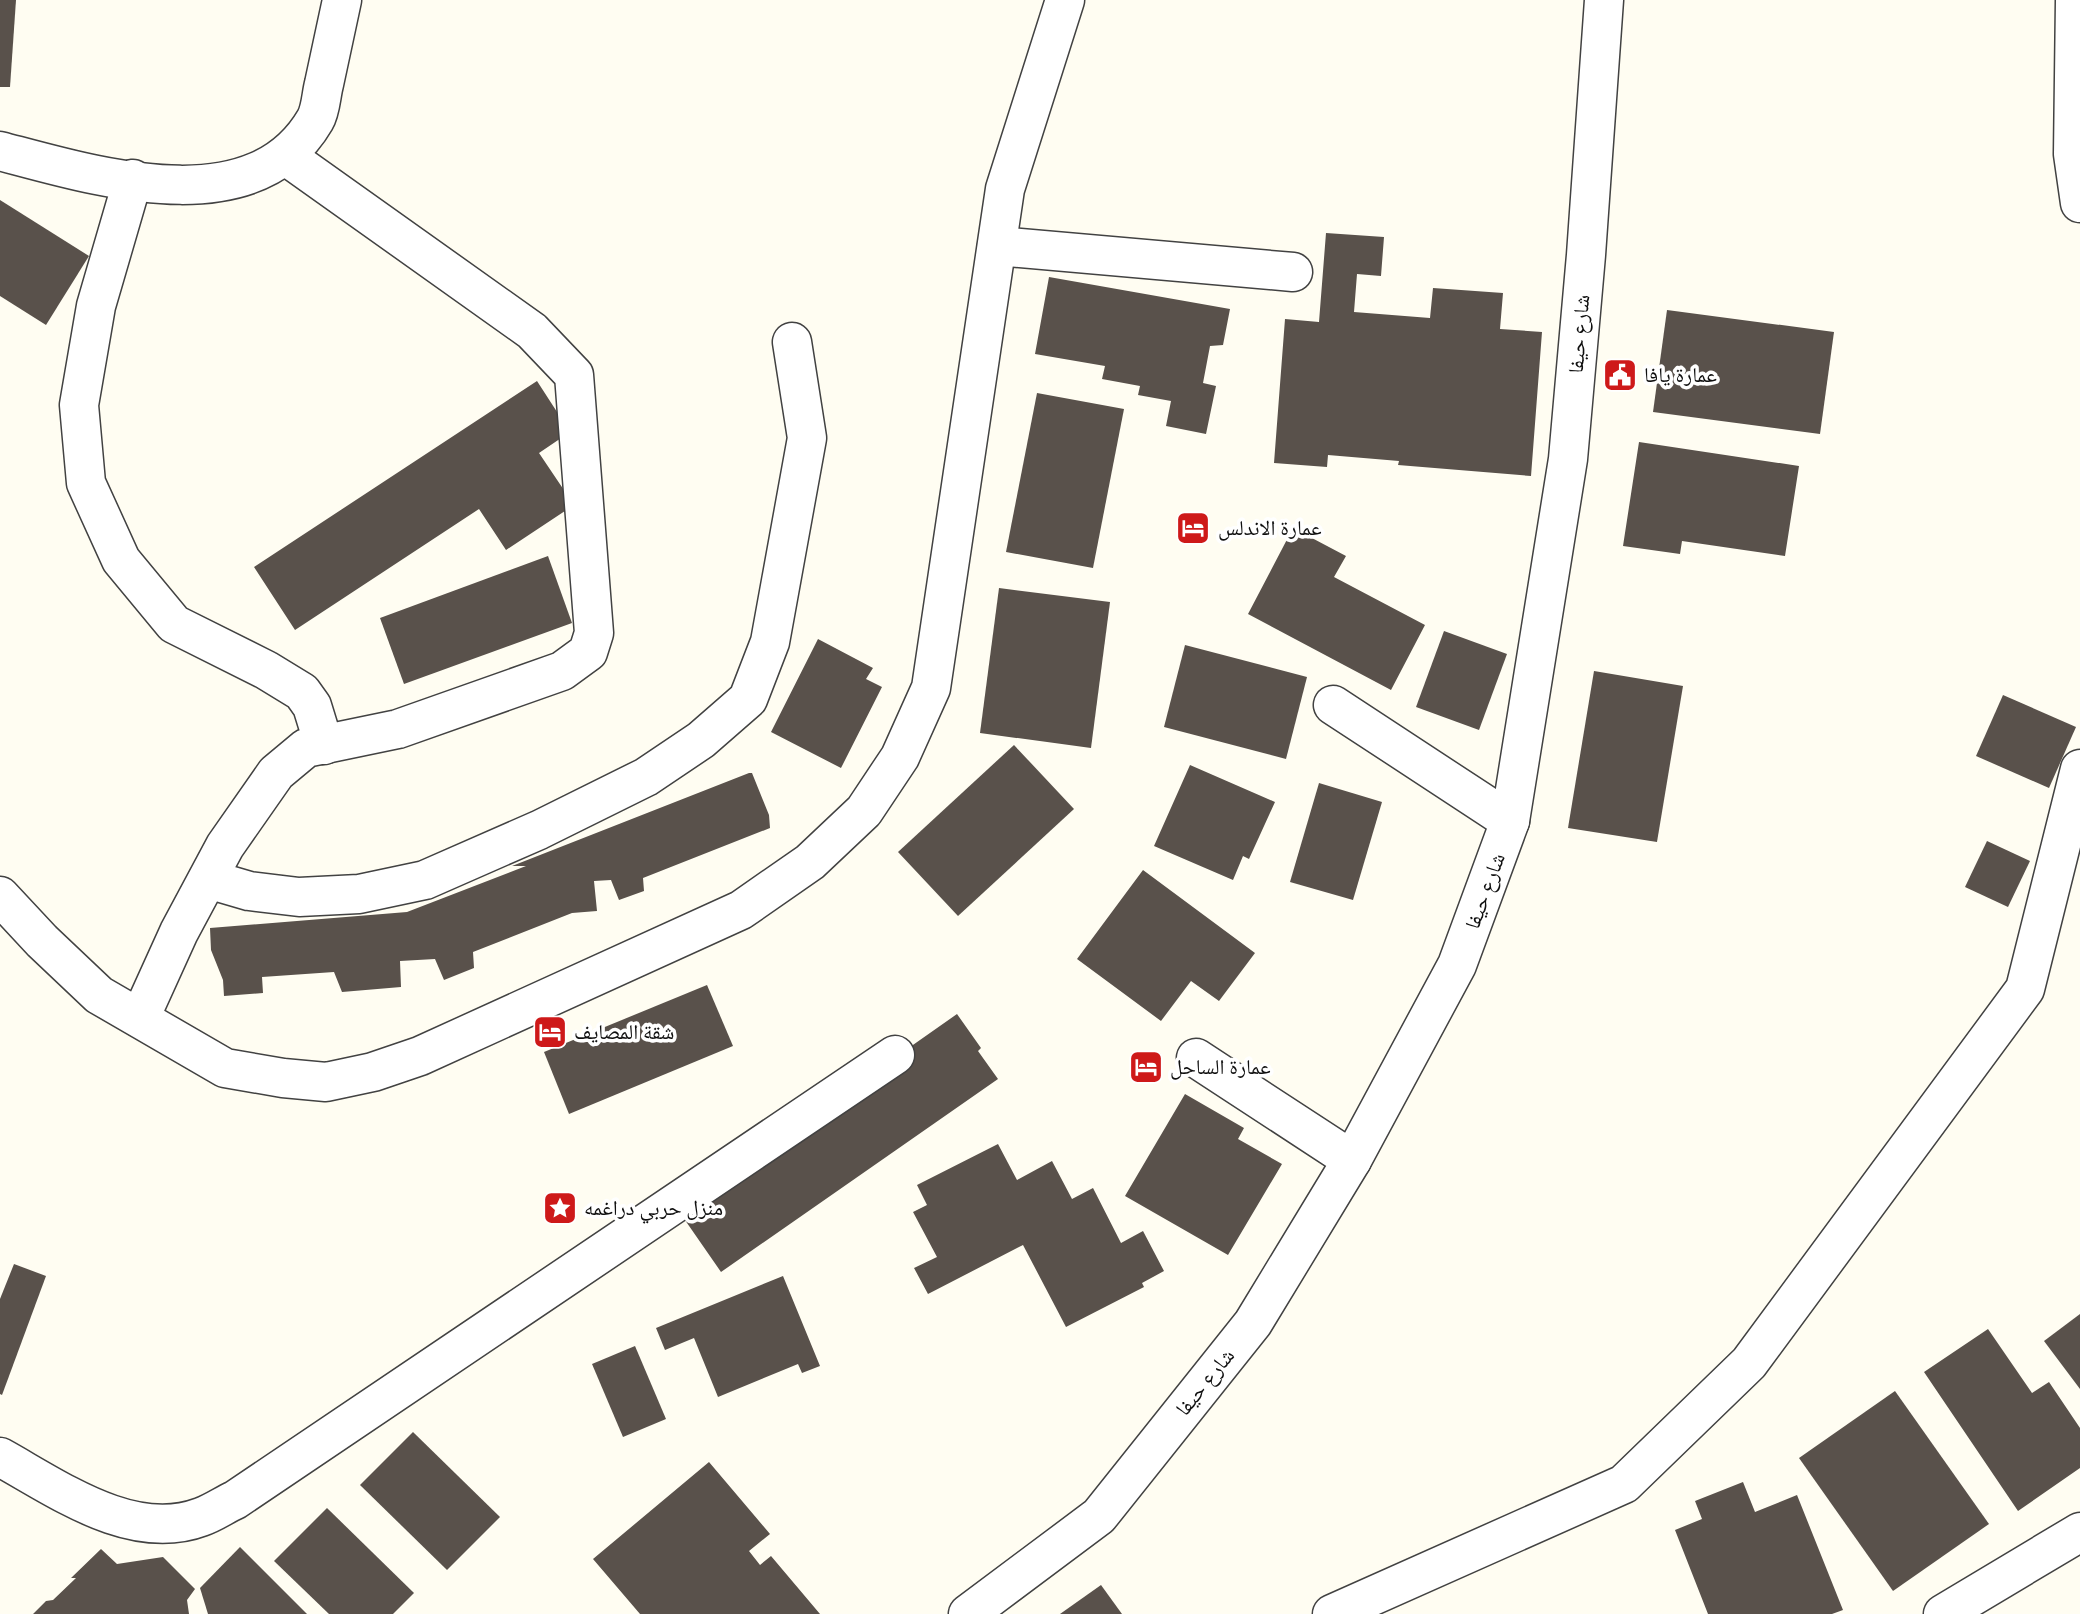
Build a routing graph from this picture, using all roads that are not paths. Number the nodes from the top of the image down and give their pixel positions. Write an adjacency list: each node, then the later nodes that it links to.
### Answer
1 (342, 0): 6 (street)
2 (1065, 0): 9 (street)
3 (1604, 0): 15 (street, شارع حيفا)
4 (2075, 0): 8 (street)
5 (0, 151): 7 (street)
6 (286, 156): 7 (street); 13 (street)
7 (133, 180): 13 (street)
8 (2080, 203)
9 (997, 246): 10 (street); 18 (street)
10 (1293, 272)
11 (792, 342): 16 (street)
12 (1333, 705): 15 (street)
13 (324, 745): 16 (street)
14 (2080, 769): 25 (street)
15 (1510, 821): 21 (street, شارع حيفا)
16 (208, 879): 18 (street)
17 (0, 896): 18 (street)
18 (139, 1018)
19 (895, 1055): 22 (street)
20 (1196, 1058): 21 (street)
21 (1352, 1160): 24 (street, شارع حيفا)
22 (0, 1457)
23 (2080, 1532): 26 (street)
24 (968, 1614)
25 (1332, 1614)
26 (1943, 1614)

